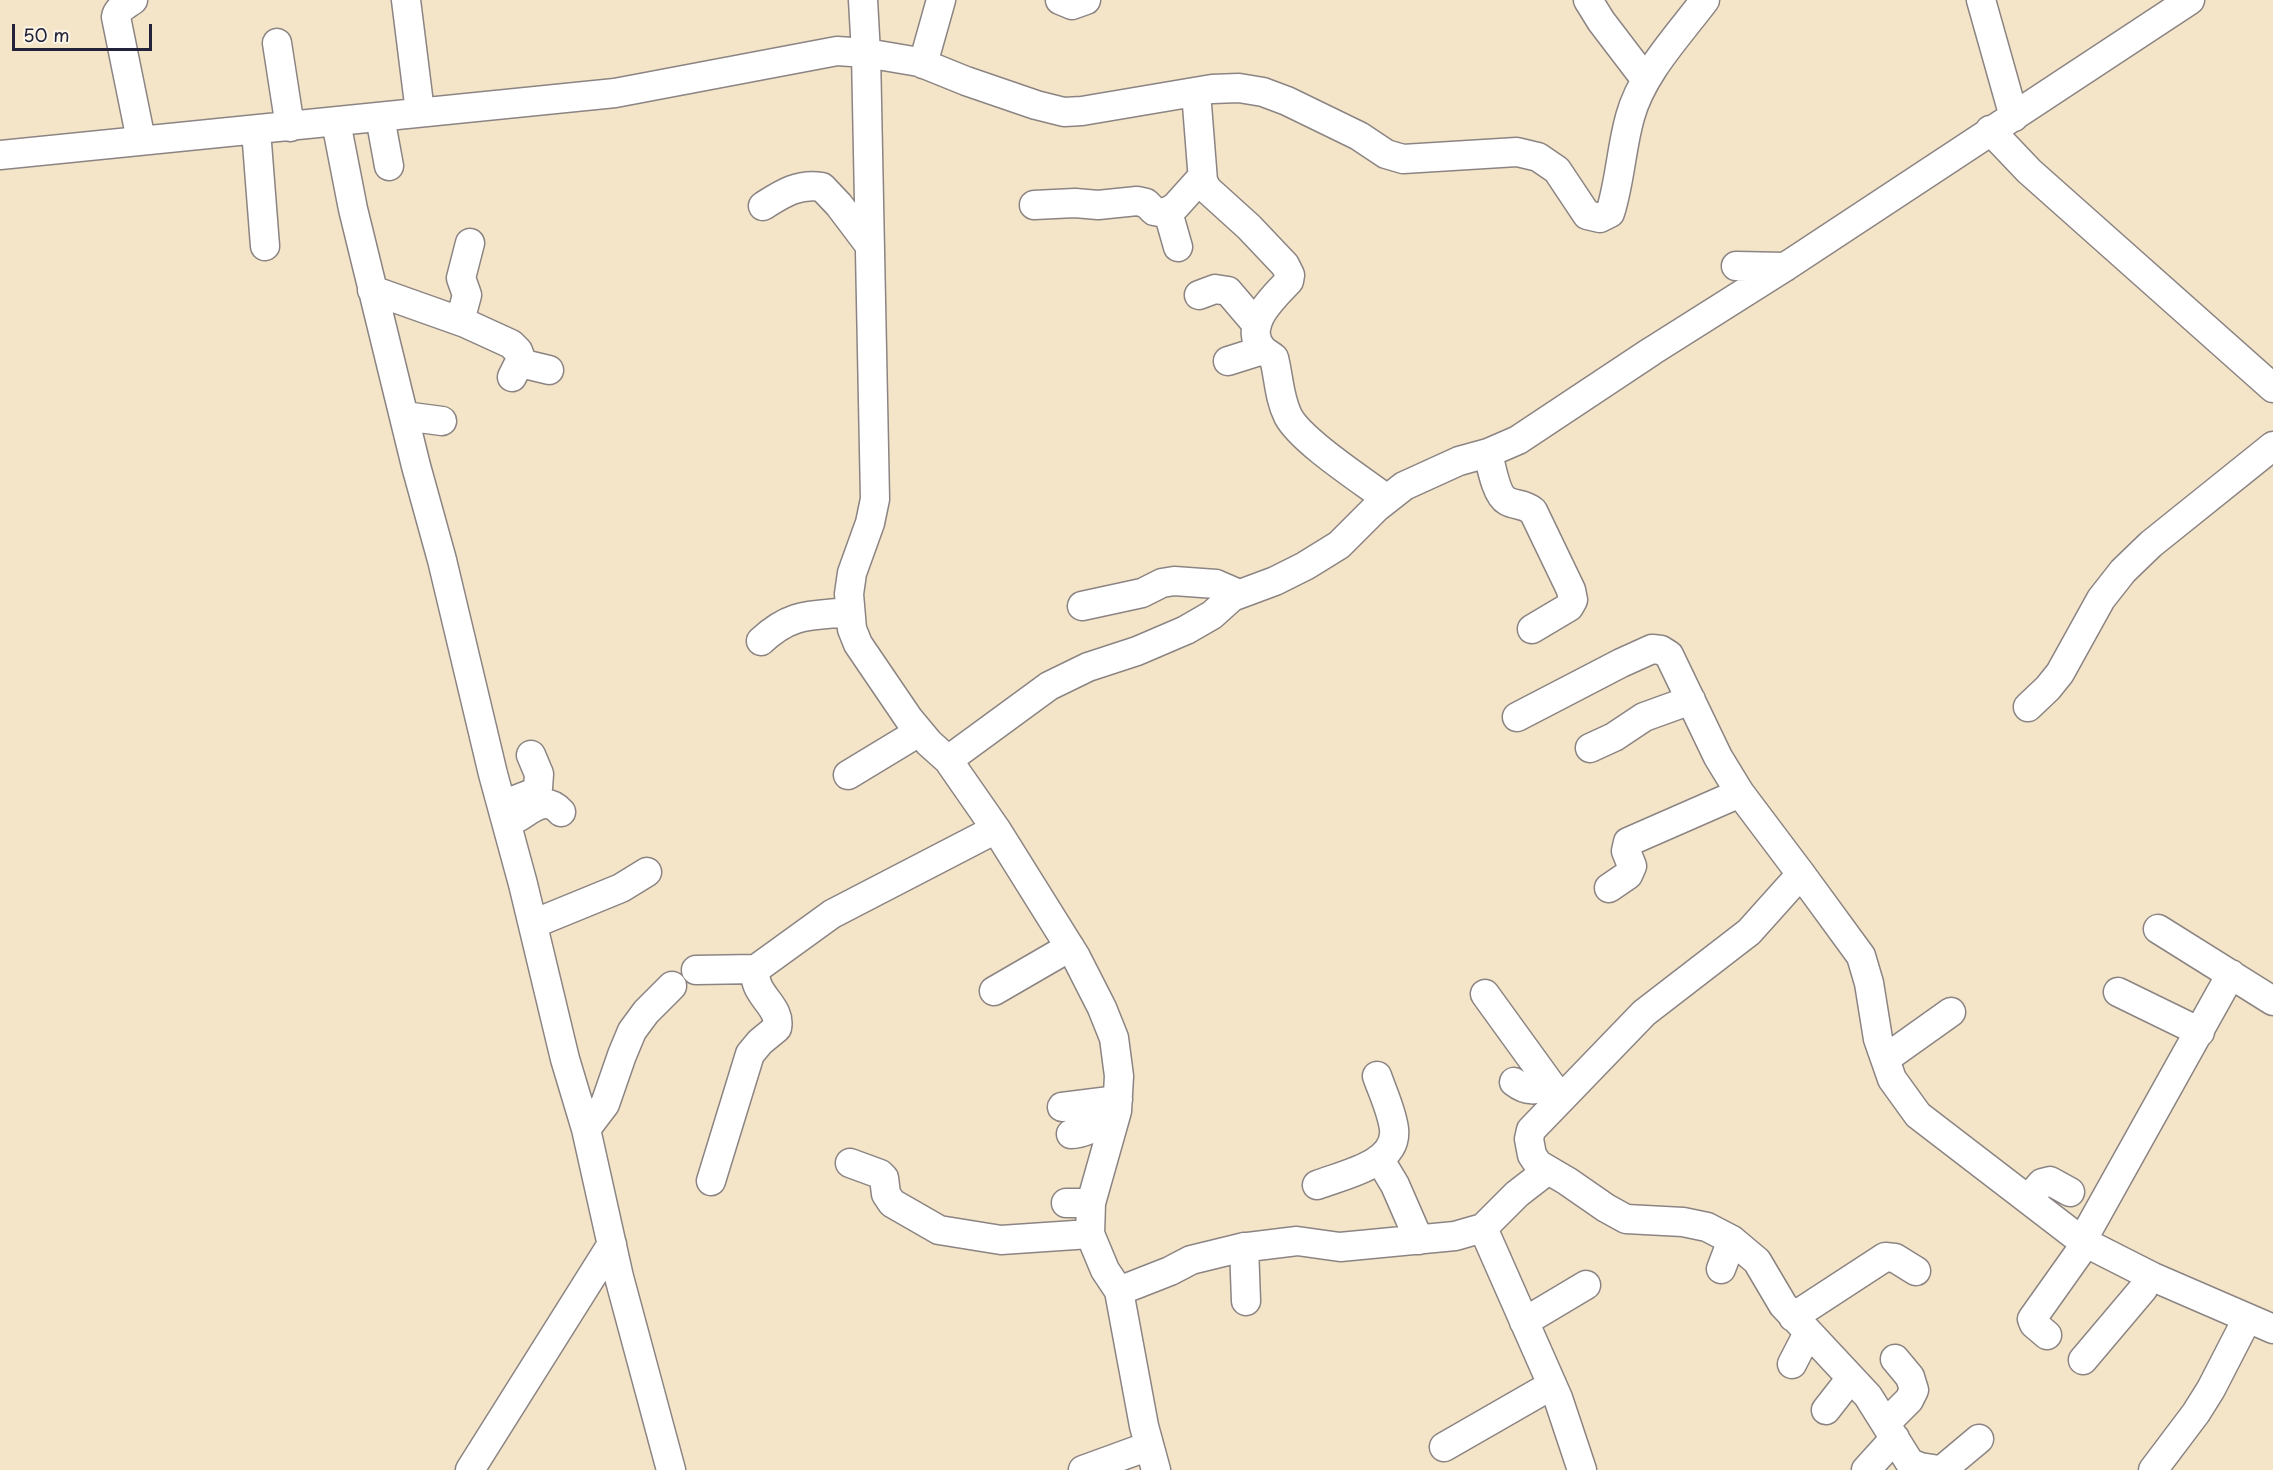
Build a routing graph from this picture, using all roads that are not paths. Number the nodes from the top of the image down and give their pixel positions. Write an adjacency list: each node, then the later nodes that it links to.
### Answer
1 (133, 0): 22 (street)
2 (406, 0): 16 (street)
3 (863, 0): 12 (street)
4 (941, 0): 13 (street)
5 (1060, 0): 6 (street)
6 (1086, 0)
7 (1588, 0): 14 (street)
8 (1705, 0): 14 (street)
9 (1981, 0): 19 (street)
10 (2190, 0): 19 (street)
11 (277, 43): 20 (street)
12 (866, 53): 13 (street); 16 (street); 31 (street)
13 (923, 64): 15 (street)
14 (1646, 80): 15 (street)
15 (1196, 92): 25 (street)
16 (420, 112): 17 (street)
17 (380, 117): 18 (street); 24 (street)
18 (336, 122): 20 (street); 35 (street)
19 (2002, 123): 34 (street); 41 (street)
20 (290, 127): 21 (street)
21 (256, 130): 22 (street); 30 (street)
22 (141, 140): 23 (street)
23 (0, 155)
24 (389, 166)
25 (1202, 177): 28 (street); 38 (street)
26 (1035, 205): 28 (street)
27 (763, 206): 31 (street)
28 (1168, 212): 32 (street)
29 (470, 243): 37 (street)
30 (265, 246)
31 (870, 246): 49 (street)
32 (1178, 247)
33 (1736, 266): 34 (street)
34 (1785, 267): 45 (street)
35 (372, 290): 37 (street); 42 (street)
36 (1199, 295): 38 (street)
37 (460, 321): 40 (street)
38 (1260, 338): 39 (street); 46 (street)
39 (1228, 361)
40 (549, 370)
41 (2273, 388)
42 (404, 416): 43 (street); 64 (street)
43 (442, 421)
44 (2273, 446): 55 (street)
45 (1488, 453): 46 (street); 50 (street)
46 (1387, 499): 47 (street)
47 (1239, 594): 48 (street); 60 (street)
48 (1082, 606)
49 (850, 612): 51 (street); 57 (street)
50 (1532, 630)
51 (761, 641)
52 (1621, 663): 53 (street); 54 (street); 56 (street)
53 (1571, 668)
54 (1691, 700): 58 (street); 62 (street)
55 (2028, 707)
56 (1517, 717)
57 (919, 732): 60 (street); 61 (street)
58 (1590, 748)
59 (531, 755): 64 (street)
60 (948, 760): 65 (street)
61 (848, 774)
62 (1740, 793): 67 (street); 68 (street)
63 (561, 812): 64 (street)
64 (504, 814): 69 (street)
65 (996, 829): 71 (street); 72 (street)
66 (647, 872): 69 (street)
67 (1802, 874): 82 (street); 85 (street)
68 (1609, 888)
69 (533, 924): 88 (street)
70 (2158, 929): 74 (street)
71 (1070, 947): 76 (street); 86 (street)
72 (756, 969): 73 (street); 92 (street)
73 (696, 970)
74 (2231, 974): 79 (street); 81 (street)
75 (672, 986): 88 (street)
76 (994, 991)
77 (2118, 992): 81 (street)
78 (1485, 994): 85 (street)
79 (2273, 1001)
80 (1951, 1012): 82 (street)
81 (2200, 1032): 100 (street)
82 (1885, 1059): 95 (street)
83 (1377, 1076): 89 (street)
84 (1514, 1082): 85 (street)
85 (1555, 1091): 91 (street)
86 (1116, 1112): 87 (street); 97 (street)
87 (1067, 1120)
88 (586, 1129): 101 (street)
89 (1380, 1160): 93 (street); 98 (street)
90 (850, 1163): 97 (street)
91 (1548, 1170): 96 (street); 99 (street)
92 (711, 1181)
93 (1317, 1185)
94 (2070, 1192): 95 (street)
95 (2028, 1199): 100 (street)
96 (1483, 1228): 98 (street); 109 (street)
97 (1090, 1234): 107 (street)
98 (1419, 1240): 102 (street)
99 (1732, 1240): 103 (street); 111 (street)
100 (2084, 1242): 105 (street); 112 (street)
101 (612, 1244): 123 (street); 124 (street)
102 (1244, 1248): 107 (street); 108 (street)
103 (1720, 1269)
104 (1916, 1271): 111 (street)
105 (2149, 1282): 110 (street); 114 (street)
106 (1586, 1285): 109 (street)
107 (1119, 1291): 122 (street)
108 (1246, 1301)
109 (1524, 1322): 117 (street)
110 (2260, 1324): 129 (street)
111 (1800, 1325): 115 (street); 116 (street)
112 (2047, 1335)
113 (1895, 1359): 119 (street)
114 (2083, 1360)
115 (1792, 1364)
116 (1851, 1378): 118 (street); 119 (street)
117 (1552, 1384): 121 (street); 126 (street)
118 (1826, 1410)
119 (1890, 1430): 127 (street); 128 (street)
120 (1979, 1439): 128 (street)
121 (1444, 1447)
122 (1153, 1458): 125 (street)
123 (470, 1470)
124 (671, 1470)
125 (1083, 1470)
126 (1582, 1470)
127 (1866, 1470)
128 (1941, 1470)
129 (2153, 1470)

